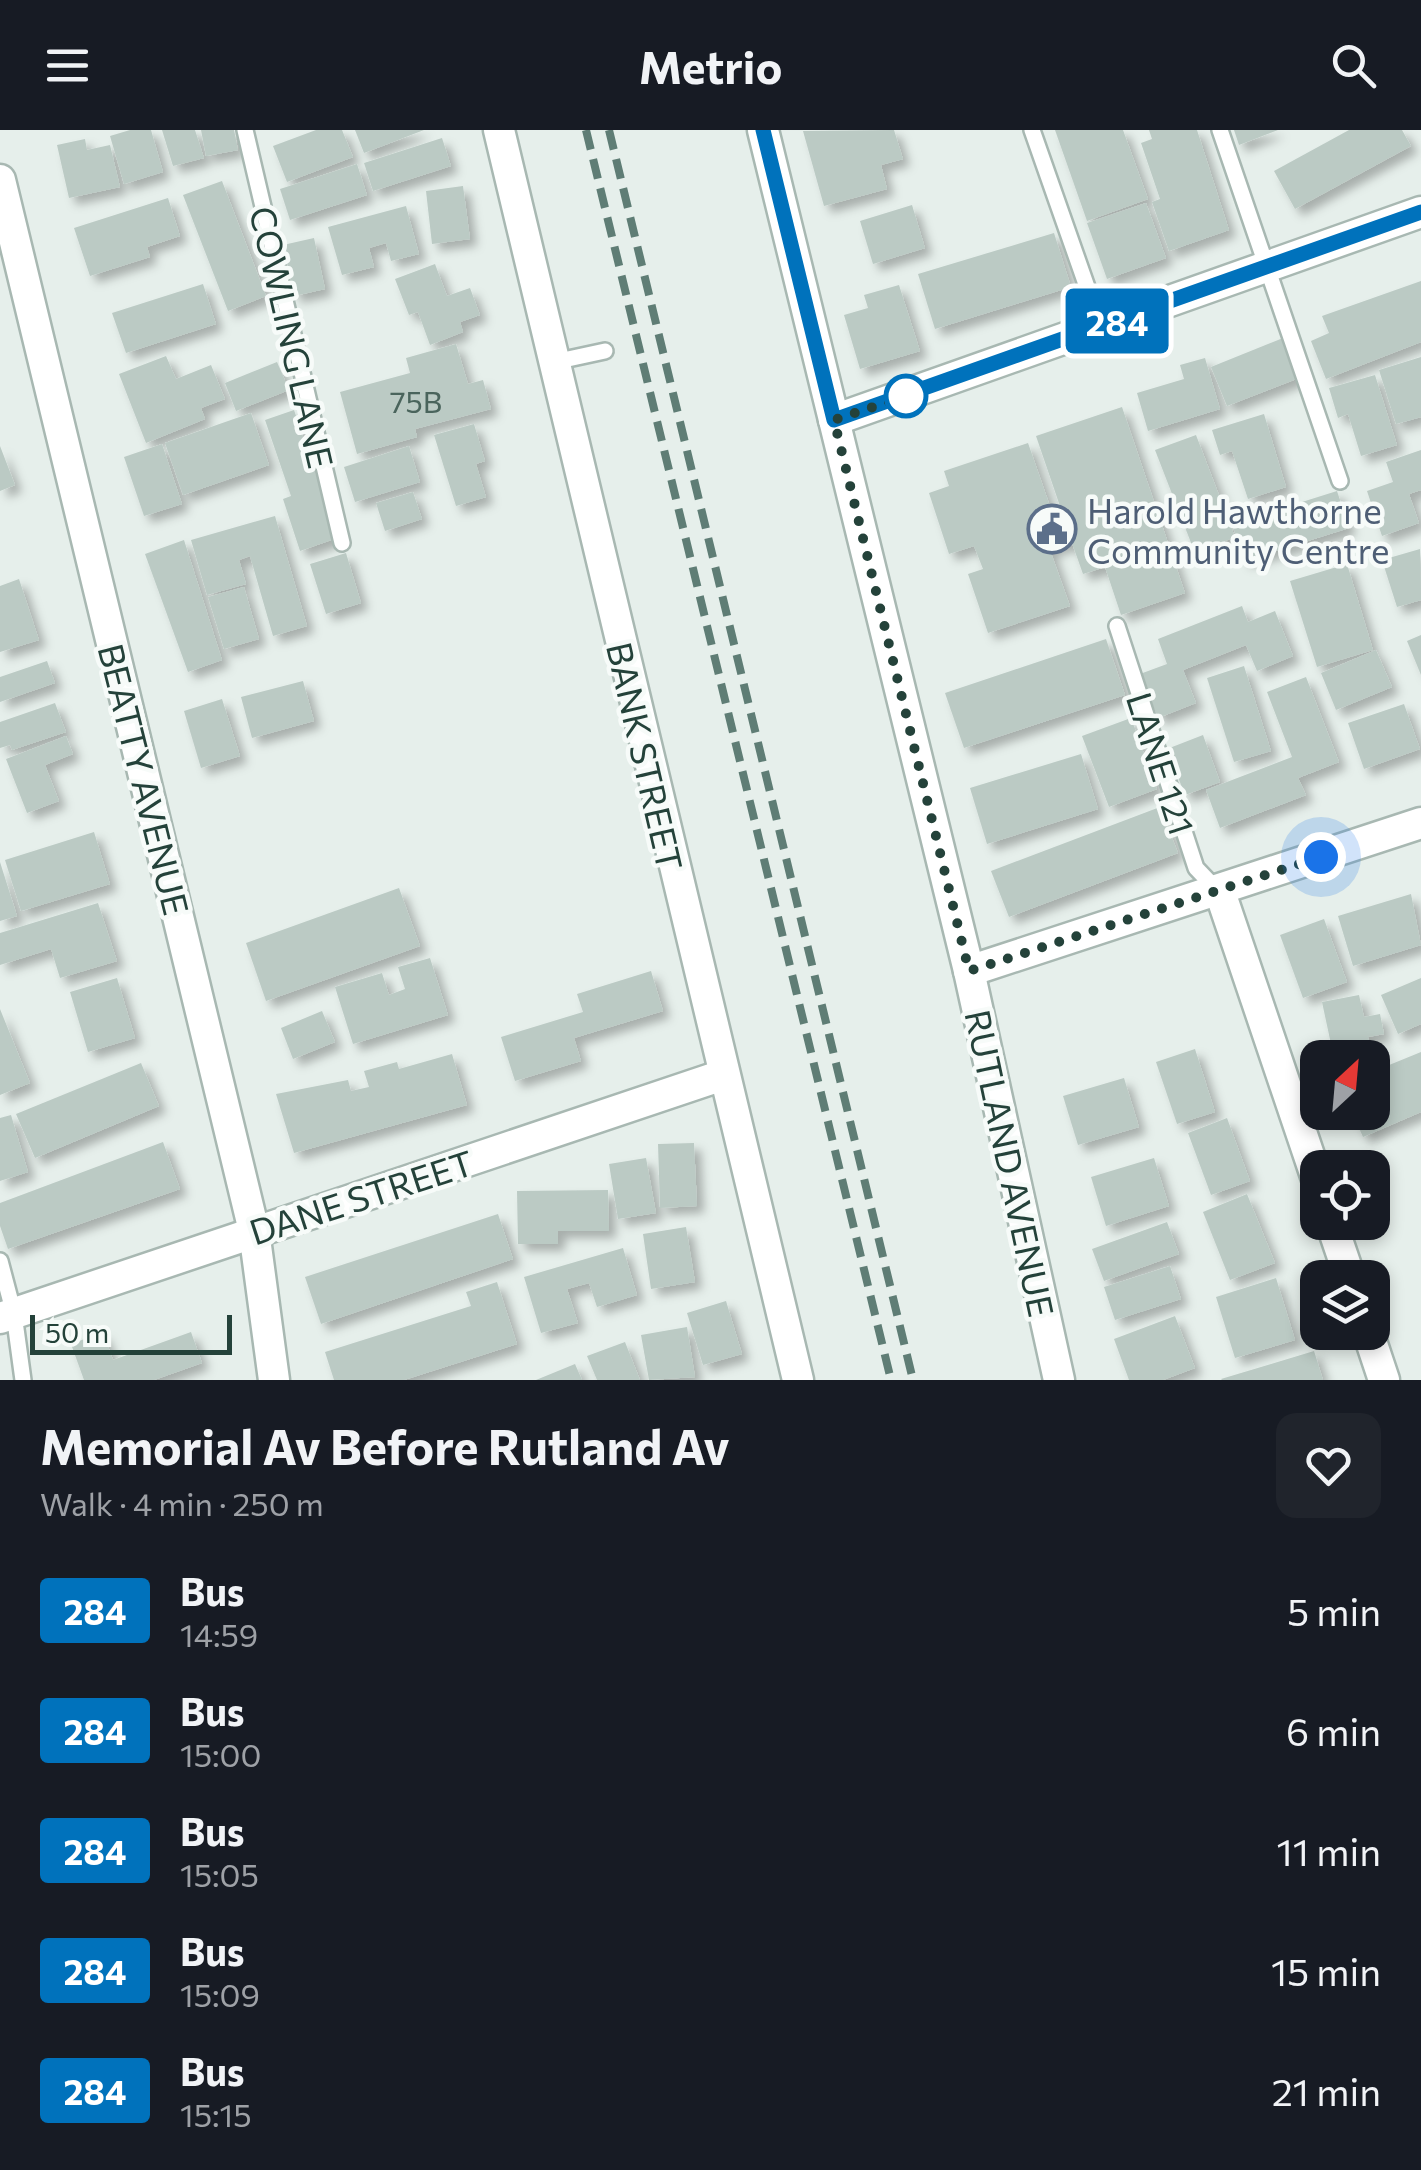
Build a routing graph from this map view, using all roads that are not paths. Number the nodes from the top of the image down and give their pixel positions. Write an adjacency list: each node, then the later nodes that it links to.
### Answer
1 (245, 130): 14 (lane, COWLING LANE)
2 (499, 130): 11 (street, BANK STREET)
3 (763, 130): 12 (street, RUTLAND AVENUE)
4 (1032, 130): 9 (lane)
5 (1220, 130): 8 (lane)
6 (0, 180): 21 (street, BEATTY AVENUE)
7 (1421, 212): 8 (street)
8 (1269, 267): 9 (street); 13 (lane)
9 (1101, 327): 12 (street)
10 (606, 351): 11 (lane)
11 (554, 362): 19 (street, BANK STREET)
12 (834, 420): 18 (street, RUTLAND AVENUE)
13 (1340, 481)
14 (342, 543)
15 (1116, 626): 17 (lane, LANE 121)
16 (1421, 822): 17 (street)
17 (1220, 892): 18 (street); 20 (street)
18 (969, 971): 28 (street, RUTLAND AVENUE)
19 (723, 1075): 21 (street, DANE STREET); 27 (street, BANK STREET)
20 (1307, 1150)
21 (254, 1231): 23 (street, DANE STREET); 26 (street, BEATTY AVENUE)
22 (0, 1262): 23 (lane)
23 (7, 1316): 25 (lane)
24 (1374, 1350): 29 (street)
25 (23, 1380)
26 (274, 1380)
27 (798, 1380)
28 (1059, 1380)
29 (1384, 1380)

